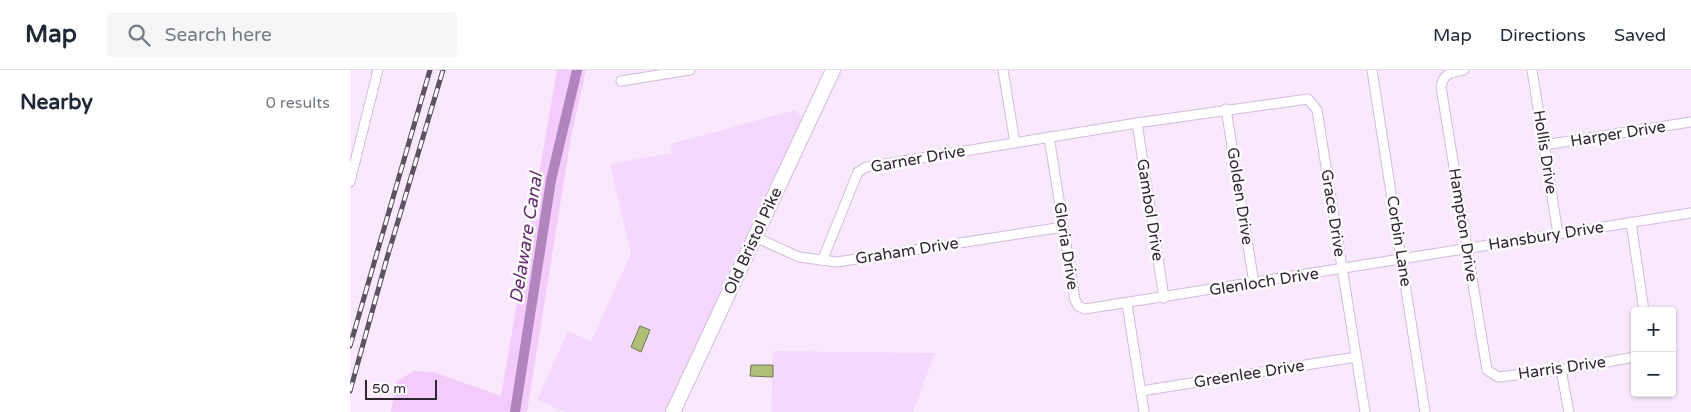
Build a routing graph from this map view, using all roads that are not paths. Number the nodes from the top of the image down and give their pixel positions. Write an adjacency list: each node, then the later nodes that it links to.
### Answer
1 (378, 70): 16 (street)
2 (690, 70): 8 (street)
3 (833, 70): 21 (main road, Old Bristol Pike)
4 (1003, 70): 14 (street)
5 (1372, 70): 23 (street, Corbin Lane)
6 (1464, 70): 22 (street, Hampton Drive)
7 (1532, 70): 15 (street, Hollis Drive)
8 (669, 72): 9 (street)
9 (622, 81)
10 (1226, 109): 12 (street, Garner Drive); 25 (street, Grace Drive); 26 (street, Golden Drive)
11 (1691, 122): 15 (street, Harper Drive)
12 (1137, 123): 13 (street, Garner Drive); 27 (street, Gambol Drive)
13 (1049, 137): 14 (street, Garner Drive); 19 (street, Gloria Drive)
14 (1015, 143): 24 (street, Garner Drive)
15 (1544, 145): 20 (street, Hollis Drive)
16 (350, 182)
17 (1691, 213): 18 (street, Hansbury Drive)
18 (1631, 222): 20 (street, Hansbury Drive); 29 (street)
19 (1063, 227): 24 (street, Graham Drive); 28 (street, Gloria Drive)
20 (1558, 234): 22 (street, Hansbury Drive)
21 (755, 237): 24 (street, Graham Drive); 35 (main road, Old Bristol Pike)
22 (1466, 249): 23 (street, Hansbury Drive); 33 (street, Hampton Drive)
23 (1402, 260): 25 (street, Glenloch Drive); 38 (street, Corbin Lane)
24 (822, 261)
25 (1342, 269): 26 (street, Glenloch Drive); 30 (street, Grace Drive)
26 (1254, 283): 27 (street, Glenloch Drive)
27 (1164, 298): 28 (street, Glenloch Drive)
28 (1127, 304): 34 (street)
29 (1643, 307)
30 (1356, 357): 34 (street, Greenlee Drive); 37 (street, Grace Drive)
31 (1631, 358): 32 (street, Harris Drive)
32 (1561, 370): 33 (street, Harris Drive); 39 (street)
33 (1489, 373)
34 (1141, 391): 36 (street)
35 (673, 412)
36 (1144, 412)
37 (1365, 412)
38 (1425, 412)
39 (1569, 412)

